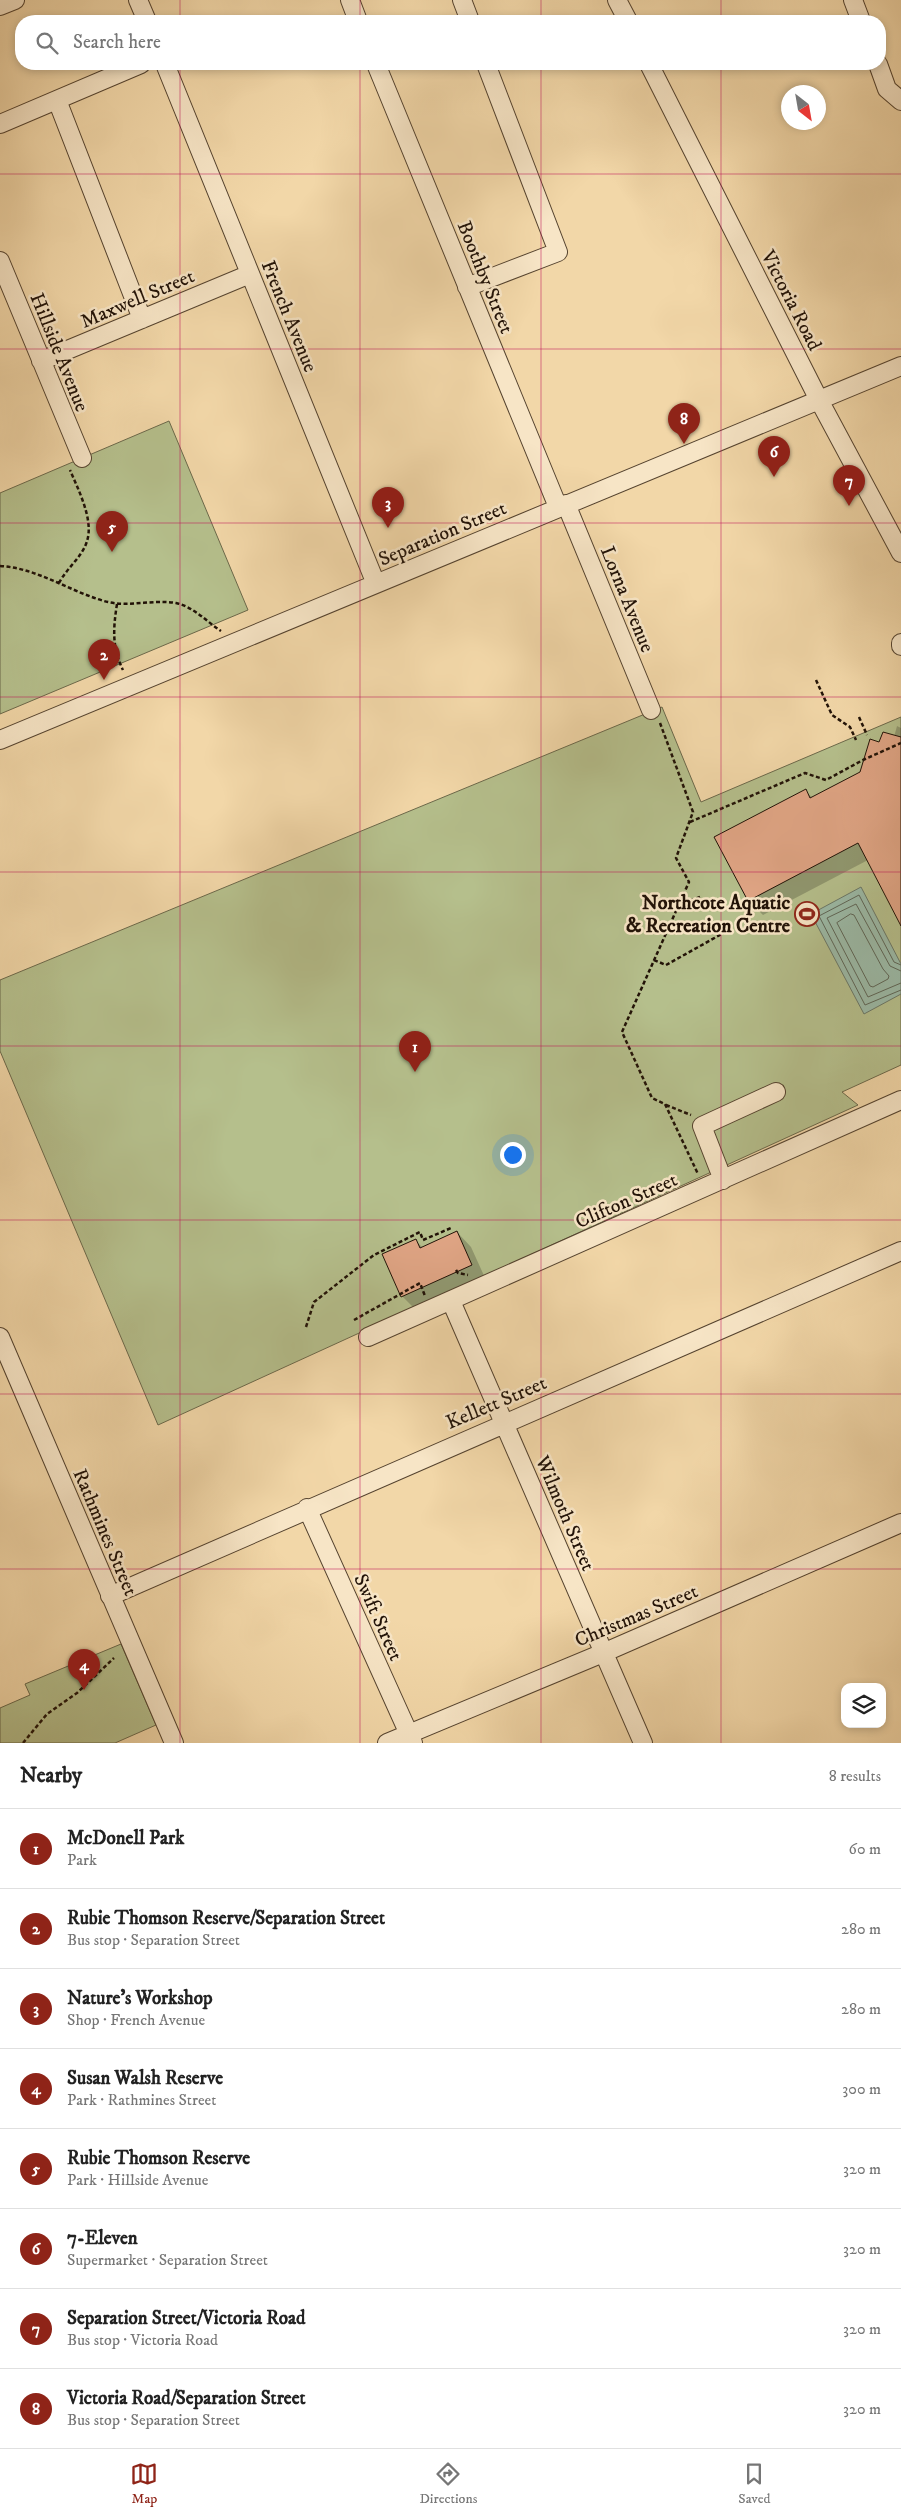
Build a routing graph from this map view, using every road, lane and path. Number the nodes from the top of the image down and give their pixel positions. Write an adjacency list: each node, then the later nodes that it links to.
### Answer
1 (15, 0): 7 (street)
2 (138, 0): 8 (street)
3 (350, 0): 9 (street)
4 (462, 0): 10 (street)
5 (617, 0): 11 (street)
6 (853, 0): 12 (street)
7 (0, 6)
8 (144, 15)
9 (356, 15)
10 (468, 15)
11 (625, 15)
12 (859, 15)
13 (127, 70): 19 (street)
14 (167, 70): 23 (street, French Avenue)
15 (378, 70): 24 (street, Boothby Street)
16 (488, 70): 24 (street)
17 (652, 70): 28 (street, Victoria Road)
18 (880, 70): 20 (street)
19 (57, 100): 21 (street); 25 (street)
20 (901, 101)
21 (0, 124)
22 (0, 261): 26 (street, Hillside Avenue)
23 (250, 274): 25 (street, Maxwell Street); 34 (street, French Avenue)
24 (467, 287): 30 (street, Boothby Street)
25 (142, 319): 26 (street, Maxwell Street)
26 (41, 361): 29 (street, Hillside Avenue)
27 (901, 366): 28 (street, Separation Street)
28 (819, 400): 30 (street, Separation Street); 31 (street, Victoria Road)
29 (75, 461): 33 (path)
30 (562, 506): 34 (street, Separation Street); 39 (street, Lorna Avenue)
31 (901, 554)
32 (0, 566): 33 (path)
33 (59, 582): 35 (path)
34 (376, 584): 42 (street, Separation Street)
35 (117, 604): 36 (path); 37 (path)
36 (221, 631)
37 (123, 670)
38 (816, 680): 43 (path)
39 (651, 710): 45 (path)
40 (859, 717): 41 (path)
41 (867, 735)
42 (0, 740)
43 (856, 740)
44 (901, 743): 45 (path)
45 (689, 823): 47 (path)
46 (700, 897): 47 (path)
47 (678, 905): 49 (path)
48 (726, 932): 49 (path)
49 (654, 960): 52 (path)
50 (776, 1092): 53 (street)
51 (901, 1100): 54 (street, Clifton Street)
52 (665, 1104): 53 (path); 55 (path)
53 (709, 1123): 54 (street)
54 (724, 1180): 55 (street, Clifton Street)
55 (704, 1188): 58 (street, Clifton Street)
56 (452, 1228): 61 (path)
57 (901, 1251): 64 (street, Kellett Street)
58 (450, 1301): 59 (street, Clifton Street); 64 (street, Wilmoth Street)
59 (431, 1308): 60 (path); 63 (street, Clifton Street)
60 (354, 1320)
61 (306, 1327)
62 (0, 1337): 67 (street, Rathmines Street)
63 (368, 1337)
64 (504, 1422): 65 (street, Kellett Street); 68 (street, Wilmoth Street)
65 (307, 1508): 67 (street, Kellett Street); 70 (street, Swift Street)
66 (901, 1524): 68 (street, Christmas Street)
67 (110, 1596): 72 (street, Rathmines Street)
68 (603, 1653): 70 (street, Christmas Street); 74 (street, Wilmoth Street)
69 (114, 1658): 71 (path)
70 (411, 1738): 73 (street, Christmas Street)
71 (22, 1743)
72 (174, 1743)
73 (387, 1743)
74 (643, 1743)

